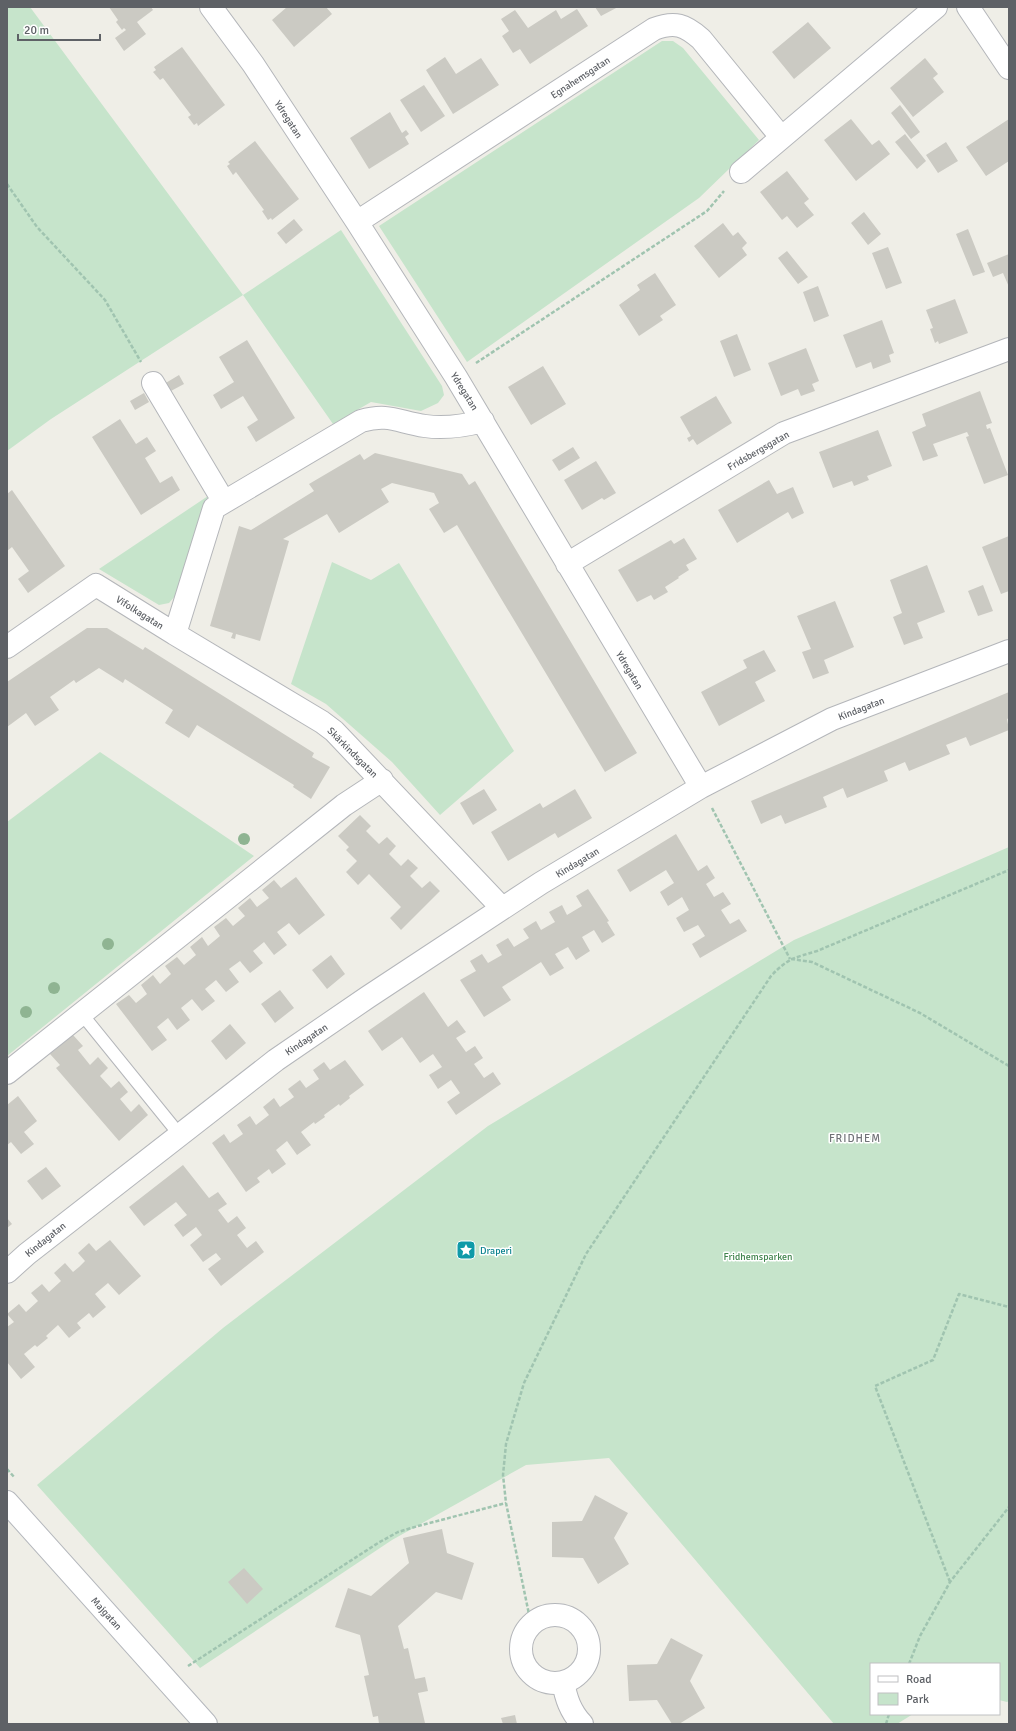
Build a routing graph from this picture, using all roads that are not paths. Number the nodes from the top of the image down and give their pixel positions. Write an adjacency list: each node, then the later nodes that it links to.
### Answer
1 (936, 7): 5 (street)
2 (968, 7): 4 (street)
3 (221, 10): 7 (street, Ydregatan)
4 (1009, 68)
5 (781, 137): 6 (street); 7 (street, Egnahemsgatan)
6 (741, 172)
7 (357, 222): 10 (street, Ydregatan)
8 (1009, 349): 12 (street, Fridsbergsgatan)
9 (153, 383): 11 (street)
10 (483, 421): 11 (street, Vifolkagatan); 12 (street, Ydregatan)
11 (224, 502): 13 (street, Vifolkagatan)
12 (567, 564): 17 (street, Ydregatan)
13 (175, 634): 14 (street, Vifolkagatan); 16 (street, Skärkindsgatan)
14 (7, 647)
15 (1009, 651): 17 (street, Kindagatan)
16 (382, 780): 18 (street, Skärkindsgatan); 19 (street)
17 (701, 787): 18 (street, Kindagatan)
18 (502, 908): 21 (street, Kindagatan)
19 (81, 1013): 20 (street); 21 (lane)
20 (7, 1073)
21 (180, 1134): 22 (street, Kindagatan)
22 (7, 1272)
23 (7, 1502): 25 (street, Majgatan)
24 (563, 1682): 24 (street); 26 (street)
25 (206, 1724)
26 (582, 1724)

